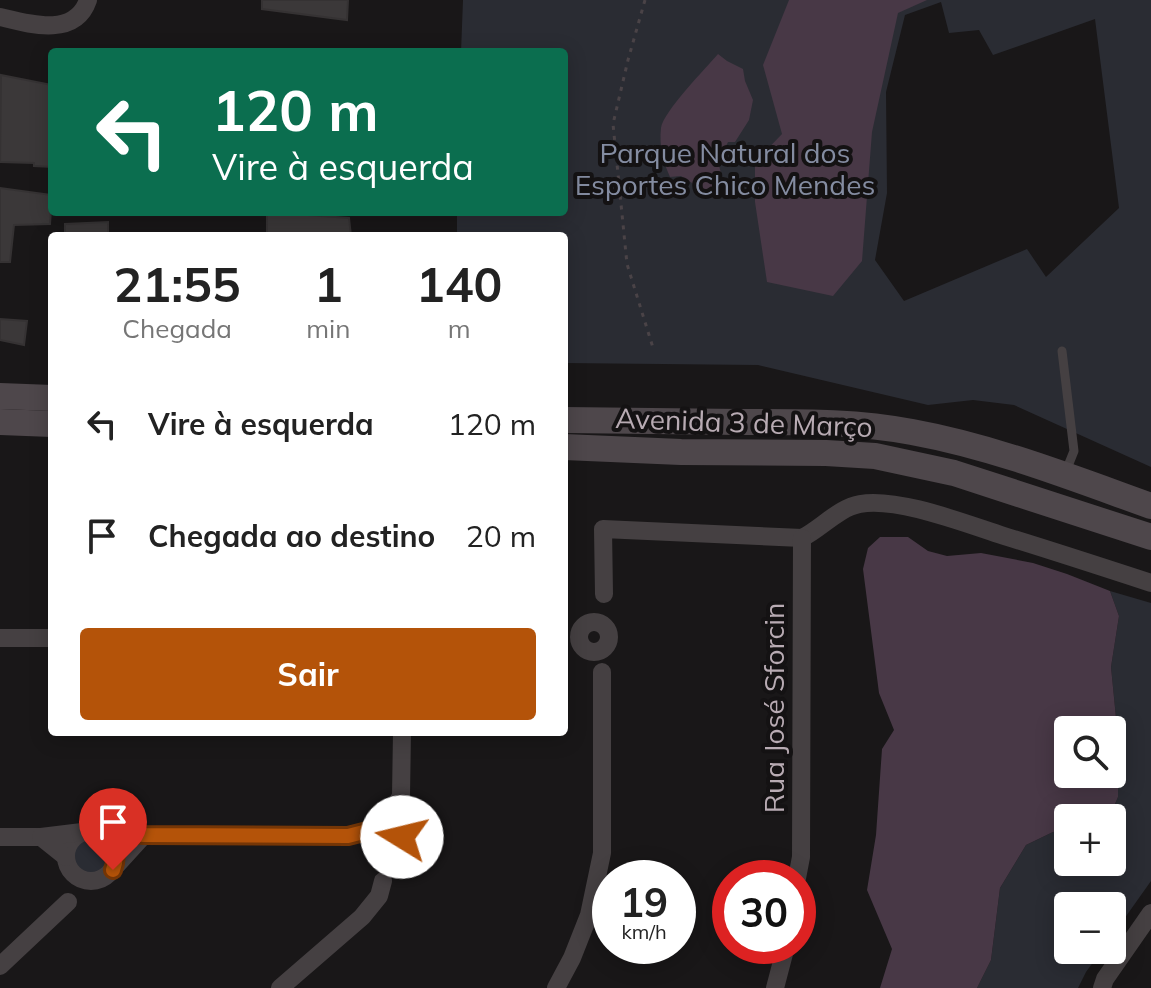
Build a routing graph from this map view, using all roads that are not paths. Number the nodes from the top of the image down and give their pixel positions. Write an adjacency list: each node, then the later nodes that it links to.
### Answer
1 (88, 0): 2 (street)
2 (0, 17)
3 (1062, 351): 10 (lane)
4 (0, 396): 5 (main road)
5 (48, 398)
6 (568, 420): 10 (main road, Avenida 3 de Março)
7 (0, 422): 8 (main road)
8 (48, 424)
9 (568, 447): 12 (main road, Avenida 3 de Março)
10 (1064, 474): 11 (main road, Avenida 3 de Março)
11 (1151, 506)
12 (1151, 537)
13 (802, 538): 14 (street); 15 (street); 32 (street, Rua José Sforcin)
14 (1151, 583)
15 (604, 594): 16 (street); 18 (street)
16 (585, 625): 17 (street); 18 (street); 22 (street)
17 (568, 632)
18 (607, 637): 22 (street); 23 (street)
19 (0, 638): 20 (street)
20 (48, 638)
21 (568, 642): 22 (street)
22 (584, 649): 23 (street)
23 (602, 672): 41 (street)
24 (402, 736): 25 (street)
25 (401, 796): 30 (street); 31 (street)
26 (92, 832): 27 (street); 29 (street); 33 (street); 34 (street)
27 (144, 835): 30 (street); 34 (street)
28 (0, 837): 29 (street)
29 (41, 837): 33 (street)
30 (376, 838): 31 (street); 31 (street); 35 (street)
31 (401, 845): 35 (street)
32 (800, 860)
33 (68, 864): 34 (street); 36 (street)
34 (106, 875): 36 (street)
35 (383, 881): 40 (street)
36 (68, 902): 39 (street)
37 (1151, 913): 43 (street)
38 (781, 964): 42 (street)
39 (0, 966)
40 (280, 988)
41 (556, 988)
42 (775, 988)
43 (1102, 988)

